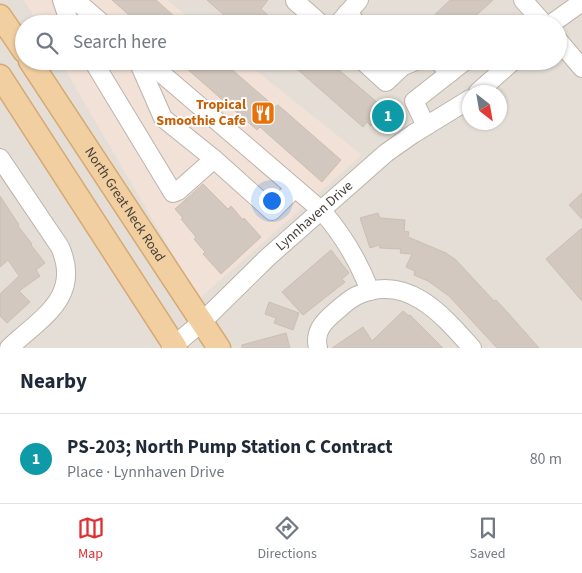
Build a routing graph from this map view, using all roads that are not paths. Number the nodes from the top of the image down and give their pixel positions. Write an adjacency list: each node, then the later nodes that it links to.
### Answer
1 (62, 0): 7 (street)
2 (75, 0): 8 (street)
3 (296, 0): 9 (street)
4 (359, 0): 10 (street)
5 (523, 0): 11 (street)
6 (582, 2): 12 (street)
7 (67, 15)
8 (92, 15)
9 (311, 15)
10 (350, 15)
11 (536, 15)
12 (564, 15)
13 (0, 16): 14 (main road)
14 (15, 38)
15 (567, 50): 16 (street)
16 (582, 68)
17 (36, 70): 34 (main road, North Great Neck Road)
18 (98, 70): 30 (street)
19 (142, 70): 30 (street)
20 (157, 70): 31 (street)
21 (373, 70): 22 (street)
22 (399, 70)
23 (441, 70): 28 (street)
24 (502, 70): 26 (street)
25 (0, 76): 35 (main road)
26 (485, 85)
27 (462, 104): 28 (street, Lynnhaven Drive)
28 (426, 126): 32 (street, Lynnhaven Drive)
29 (0, 158): 36 (street)
30 (214, 159): 31 (street)
31 (295, 188): 32 (street)
32 (322, 211): 33 (street); 34 (street, Lynnhaven Drive)
33 (370, 291): 38 (street); 39 (street)
34 (202, 322): 35 (street, Lynnhaven Drive); 37 (main road, North Great Neck Road)
35 (174, 347)
36 (9, 348)
37 (219, 348)
38 (318, 348)
39 (472, 348)

